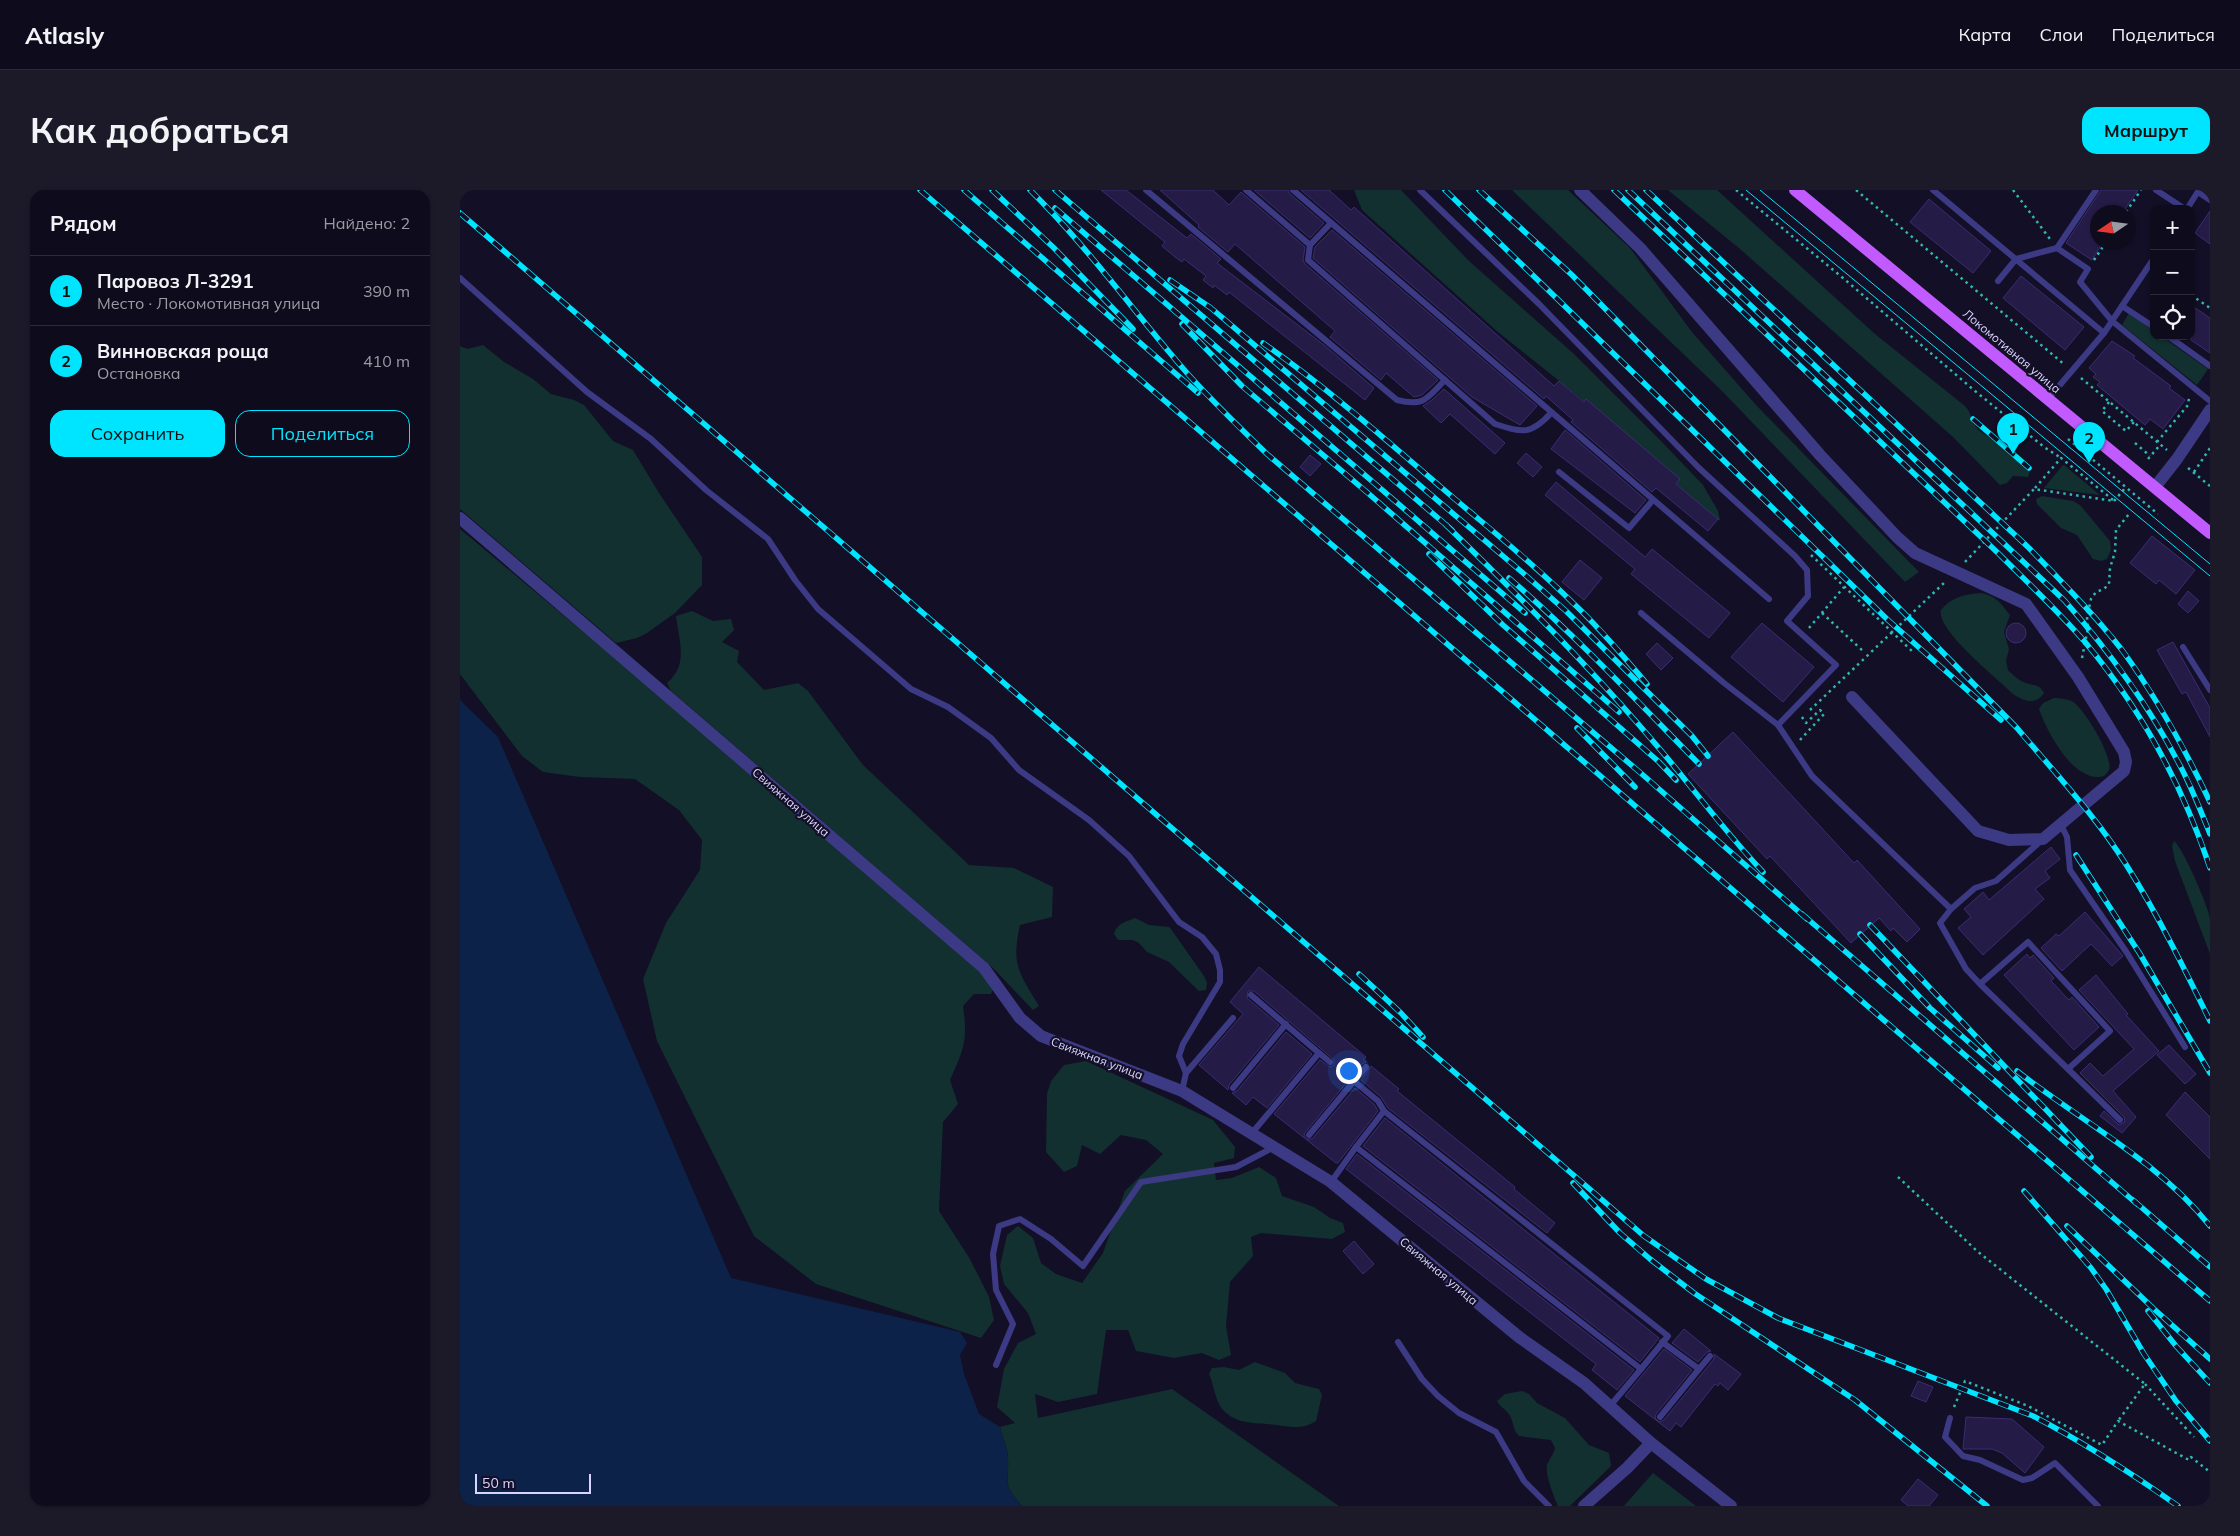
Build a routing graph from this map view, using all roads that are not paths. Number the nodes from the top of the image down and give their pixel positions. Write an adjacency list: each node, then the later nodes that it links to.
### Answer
1 (1146, 190): 27 (lane)
2 (1246, 190): 15 (lane)
3 (1293, 190): 14 (lane)
4 (1420, 190): 43 (lane)
5 (1580, 190): 44 (street)
6 (1795, 190): 28 (main road, Локомотивная улица)
7 (1933, 190): 17 (lane)
8 (2096, 190): 16 (lane)
9 (2156, 190): 12 (lane)
10 (2198, 191): 11 (lane); 13 (lane)
11 (2210, 200)
12 (2180, 205)
13 (2189, 205)
14 (1331, 223): 15 (lane); 31 (lane)
15 (1310, 245): 27 (lane)
16 (2057, 248): 17 (lane); 22 (lane)
17 (2016, 259): 20 (lane); 24 (lane)
18 (2150, 269): 21 (lane)
19 (460, 278): 56 (lane)
20 (1998, 281)
21 (2122, 306): 22 (lane); 23 (lane)
22 (2112, 321): 24 (lane); 29 (lane)
23 (2150, 324)
24 (2104, 333): 28 (lane)
25 (2174, 340): 26 (lane)
26 (2210, 366)
27 (1445, 380): 31 (lane)
28 (2048, 399): 34 (main road, Локомотивная улица)
29 (2210, 401)
30 (2210, 410): 32 (street)
31 (1551, 413): 35 (lane)
32 (2206, 425): 34 (street)
33 (1559, 472): 35 (lane)
34 (2155, 487): 37 (main road, Локомотивная улица)
35 (1653, 500): 38 (lane)
36 (460, 518): 59 (street, Свияжная улица)
37 (2210, 533)
38 (1769, 599)
39 (1641, 613): 43 (lane)
40 (2183, 647): 41 (lane)
41 (2210, 690)
42 (1852, 697): 45 (street)
43 (1778, 724): 46 (lane)
44 (2061, 825): 45 (street); 51 (lane)
45 (2043, 839): 46 (lane)
46 (1951, 909): 47 (lane)
47 (1980, 984): 55 (lane); 55 (lane)
48 (1251, 995): 50 (lane)
49 (1232, 1018): 56 (lane)
50 (1286, 1024): 52 (lane); 58 (lane)
51 (2184, 1047)
52 (1319, 1053): 53 (lane); 62 (lane)
53 (1330, 1062)
54 (1366, 1067): 57 (lane)
55 (2068, 1069): 61 (lane)
56 (1186, 1074): 59 (lane)
57 (1354, 1081): 60 (lane); 63 (lane)
58 (1233, 1088)
59 (1182, 1091): 62 (street, Свияжная улица)
60 (1384, 1111): 64 (lane); 68 (lane)
61 (2120, 1120)
62 (1252, 1133): 65 (street, Свияжная улица)
63 (1309, 1135)
64 (1356, 1146): 66 (lane); 71 (lane)
65 (1275, 1147): 66 (street, Свияжная улица); 70 (lane)
66 (1331, 1182): 73 (street, Свияжная улица)
67 (1398, 1342): 77 (lane)
68 (1662, 1342): 71 (lane); 72 (lane)
69 (1710, 1356): 72 (lane)
70 (996, 1365)
71 (1641, 1369): 73 (lane)
72 (1699, 1369): 74 (lane)
73 (1610, 1406): 76 (street, Свияжная улица)
74 (1660, 1417)
75 (1950, 1418): 80 (lane)
76 (1652, 1443): 78 (street); 79 (street, Свияжная улица)
77 (1549, 1506)
78 (1584, 1506)
79 (1732, 1506)
80 (2098, 1506)

